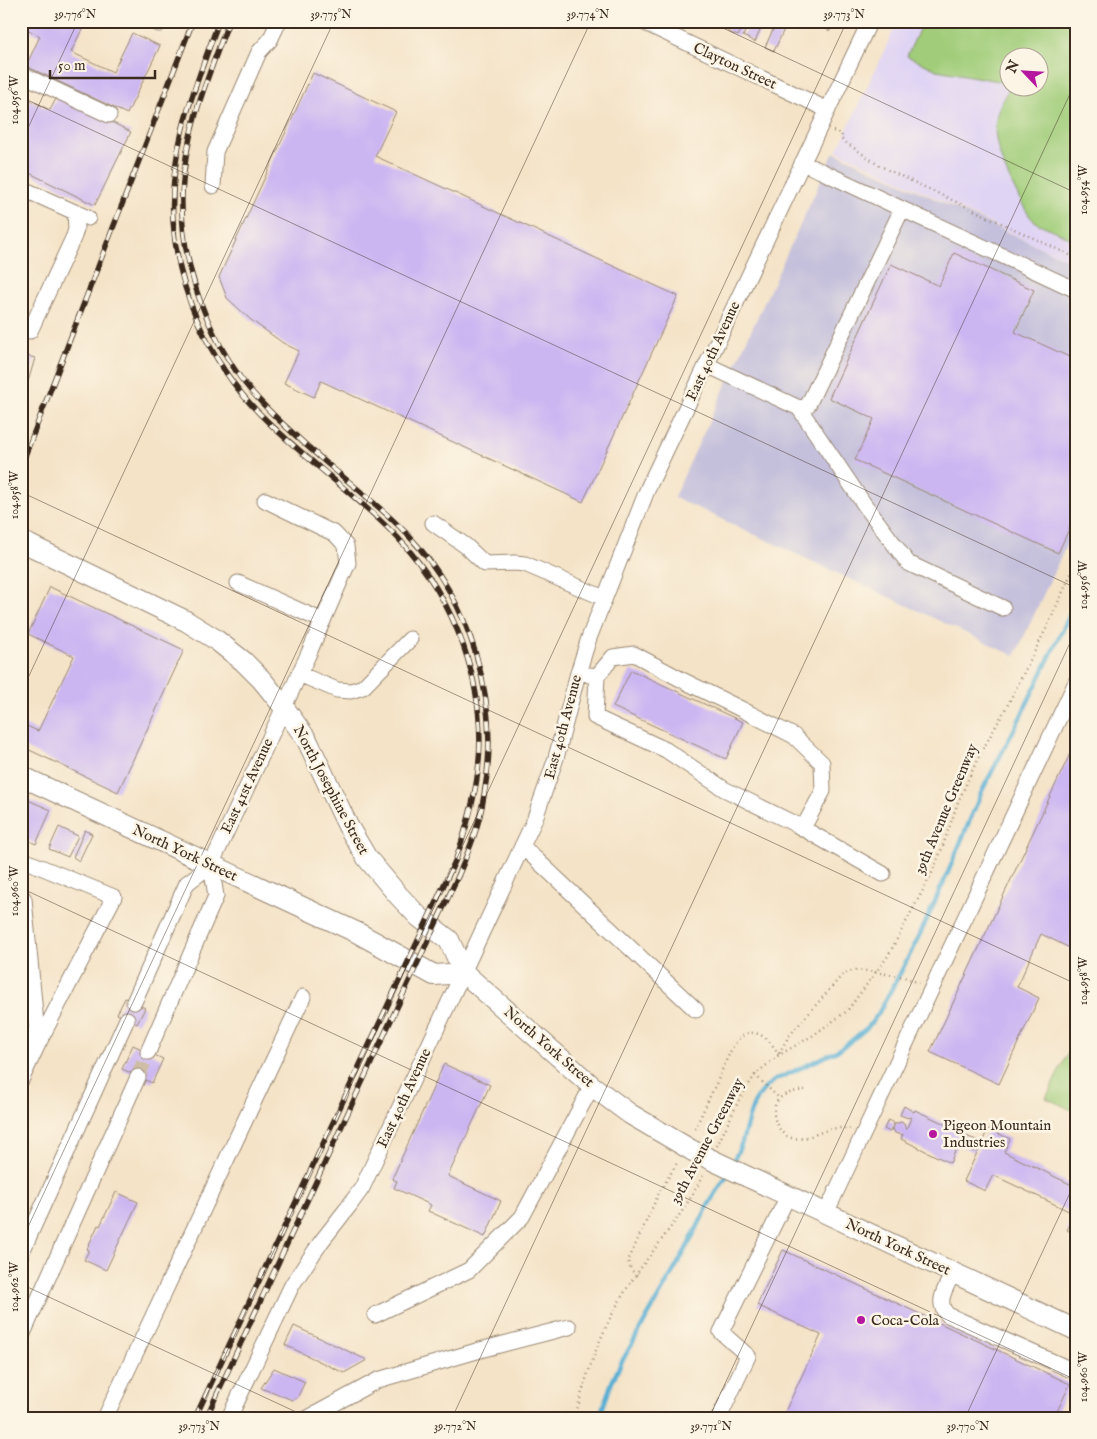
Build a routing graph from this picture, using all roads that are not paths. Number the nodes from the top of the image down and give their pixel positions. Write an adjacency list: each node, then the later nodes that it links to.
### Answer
1 (279, 21): 8 (street)
2 (642, 21): 5 (street, Clayton Street)
3 (870, 21): 5 (street, East 40th Avenue)
4 (21, 74): 6 (street)
5 (828, 110): 7 (street, East 40th Avenue)
6 (108, 115)
7 (802, 163): 10 (street); 13 (street, East 40th Avenue)
8 (213, 186)
9 (21, 188): 12 (street)
10 (902, 209): 11 (street); 14 (street)
11 (1076, 290)
12 (31, 332)
13 (706, 365): 14 (street); 19 (street, East 40th Avenue)
14 (799, 408): 20 (street)
15 (265, 500): 21 (street, East 41st Avenue)
16 (433, 523): 19 (street)
17 (23, 546): 27 (main road, North Josephine Street)
18 (238, 583): 21 (street)
19 (604, 598): 23 (street, East 40th Avenue)
20 (1003, 608)
21 (323, 622): 24 (street, East 41st Avenue)
22 (410, 639): 24 (street)
23 (578, 673): 25 (street); 30 (street, East 40th Avenue)
24 (299, 674): 27 (street, East 41st Avenue)
25 (597, 676): 29 (street); 29 (street)
26 (1076, 682): 47 (street)
27 (284, 706): 32 (street, East 41st Avenue); 35 (main road, North Josephine Street)
28 (21, 776): 32 (main road, North York Street)
29 (803, 828): 33 (street)
30 (522, 846): 35 (street, East 40th Avenue); 38 (street)
31 (21, 859): 41 (street)
32 (211, 865): 35 (main road, North York Street); 37 (street); 42 (street)
33 (883, 874)
34 (21, 894): 41 (street)
35 (464, 973): 45 (main road, North York Street); 56 (street, East 40th Avenue)
36 (303, 997): 55 (street)
37 (134, 1002)
38 (696, 1010)
39 (127, 1019): 48 (street)
40 (21, 1033): 41 (street)
41 (38, 1044): 44 (street)
42 (148, 1052)
43 (138, 1076): 53 (street)
44 (21, 1080)
45 (592, 1086): 46 (main road, North York Street, bridge); 50 (street)
46 (788, 1196): 47 (main road, North York Street); 58 (street)
47 (826, 1213): 49 (main road, North York Street)
48 (21, 1254)
49 (953, 1273): 52 (main road, North York Street); 54 (street)
50 (375, 1315)
51 (569, 1327): 57 (street)
52 (1076, 1330)
53 (21, 1338)
54 (1076, 1372)
55 (105, 1418)
56 (230, 1418)
57 (308, 1418)
58 (719, 1418)

